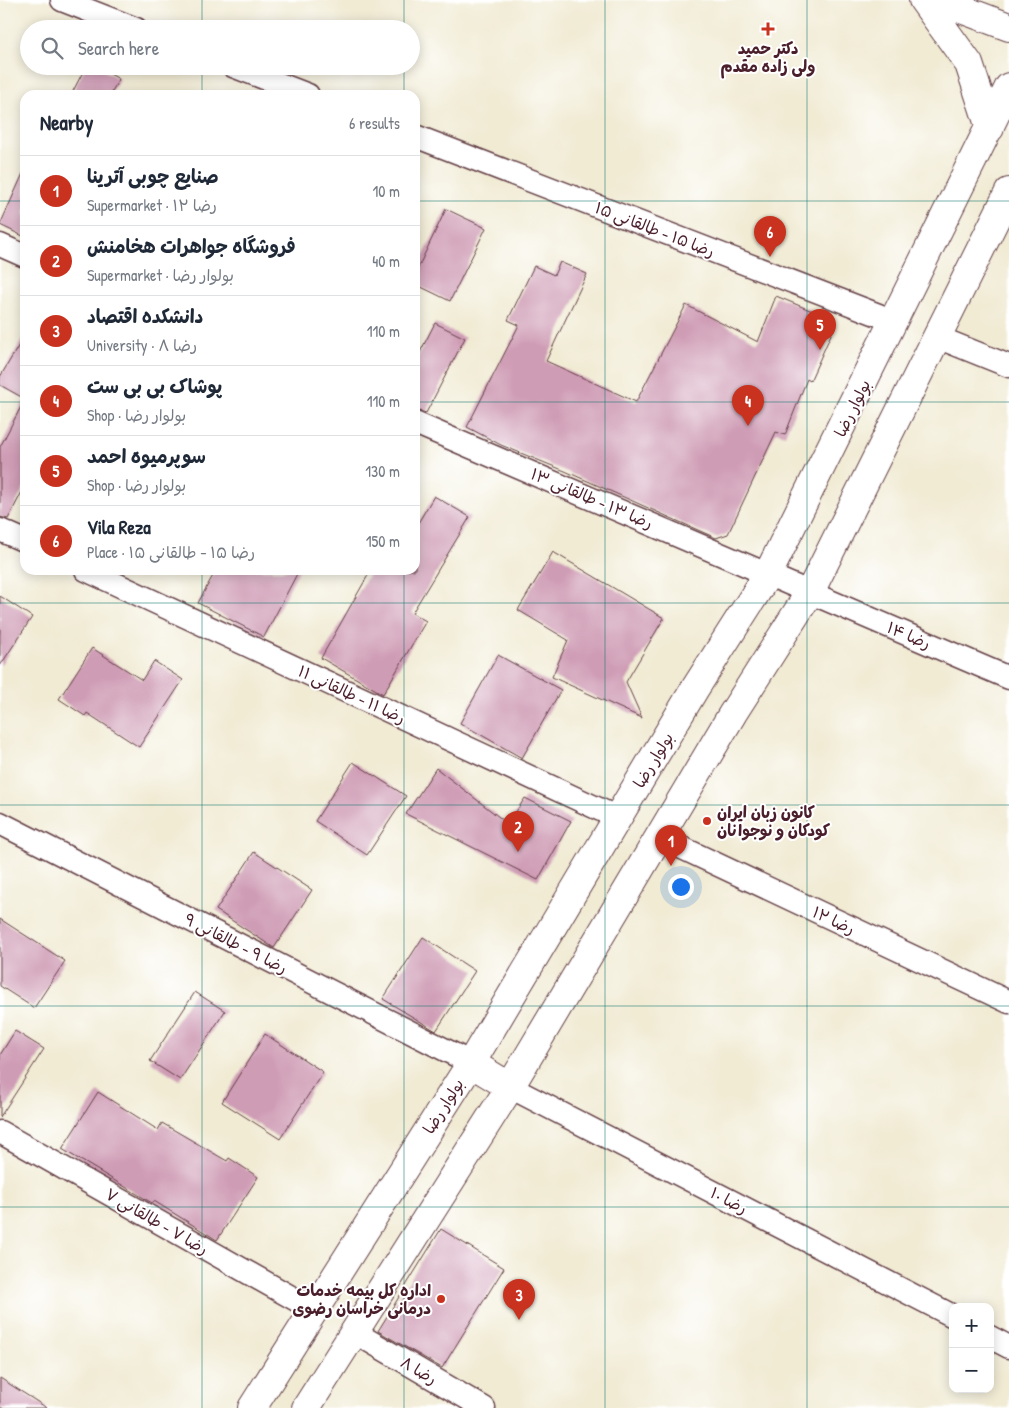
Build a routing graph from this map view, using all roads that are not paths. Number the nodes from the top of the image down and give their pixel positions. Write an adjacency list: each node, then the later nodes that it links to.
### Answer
1 (62, 0): 4 (street)
2 (923, 0): 9 (street)
3 (937, 0): 5 (street)
4 (113, 20)
5 (1009, 27)
6 (256, 75): 8 (street)
7 (1009, 87): 9 (street, بولوار رضا)
8 (295, 90)
9 (990, 128): 14 (street, بولوار رضا)
10 (420, 138): 14 (street, رضا ۱۵ - طالقانی ۱۵)
11 (1009, 192): 15 (street)
12 (0, 245): 13 (street)
13 (20, 254)
14 (894, 321): 20 (street, بولوار رضا)
15 (937, 337): 16 (street); 22 (street)
16 (1009, 366)
17 (420, 425): 20 (street, رضا ۱۳ - طالقانی ۱۳)
18 (0, 530): 19 (street)
19 (20, 539)
20 (768, 574): 22 (street, رضا ۱۳ - طالقانی ۱۳); 24 (street, بولوار رضا)
21 (97, 575): 24 (street, رضا ۱۱ - طالقانی ۱۱)
22 (810, 592): 23 (street, رضا ۱۴); 26 (street)
23 (1009, 678)
24 (618, 818): 28 (street, بولوار رضا)
25 (0, 823): 28 (street, رضا ۹ - طالقانی ۹)
26 (659, 838): 27 (street, رضا ۱۲); 29 (street)
27 (1009, 1002)
28 (471, 1063): 29 (street); 31 (street, بولوار رضا)
29 (510, 1086): 32 (street, رضا ۱۰); 33 (street)
30 (0, 1132): 31 (street, رضا ۷ - طالقانی ۷)
31 (314, 1310): 36 (street, بولوار رضا)
32 (949, 1314)
33 (354, 1332): 37 (street); 38 (street, رضا ۸)
34 (994, 1338): 35 (street)
35 (1009, 1347)
36 (252, 1408)
37 (306, 1408)
38 (484, 1408)

